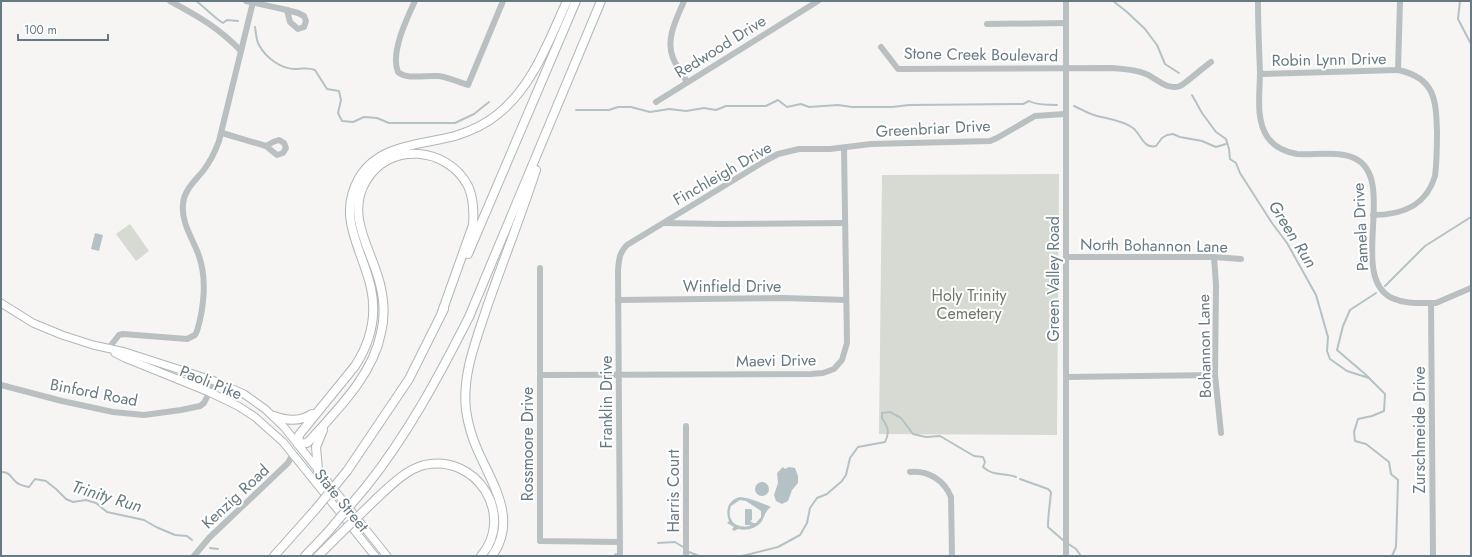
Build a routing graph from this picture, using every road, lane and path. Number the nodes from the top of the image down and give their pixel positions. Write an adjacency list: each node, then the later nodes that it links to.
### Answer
1 (170, 1): 18 (street)
2 (246, 1): 13 (street)
3 (415, 1): 4 (street)
4 (503, 1)
5 (567, 1): 52 (highway)
6 (576, 1): 43 (highway)
7 (601, 1): 26 (highway)
8 (684, 1): 23 (street)
9 (818, 1): 23 (street, Redwood Drive)
10 (1066, 1): 15 (street, Green Valley Road)
11 (1258, 1): 22 (street, Pamela Drive)
12 (1400, 1): 21 (street)
13 (253, 2): 14 (street); 18 (street)
14 (287, 10)
15 (1066, 23): 16 (street); 20 (street, Green Valley Road)
16 (987, 24)
17 (881, 47): 20 (street, Stone Creek Boulevard)
18 (241, 51): 27 (street)
19 (1212, 62): 20 (street)
20 (1065, 68): 25 (street, Green Valley Road)
21 (1398, 70): 22 (street, Robin Lynn Drive); 30 (street)
22 (1260, 74): 30 (street, Pamela Drive)
23 (687, 82): 24 (street, Redwood Drive)
24 (656, 102)
25 (1066, 114): 29 (street, Greenbriar Drive); 34 (street, Green Valley Road)
26 (552, 119): 64 (highway, bridge); 69 (highway)
27 (222, 133): 28 (street); 44 (street)
28 (266, 146)
29 (844, 148): 31 (street, Finchleigh Drive); 32 (street, Maevi Drive)
30 (1373, 215): 42 (street, Pamela Drive)
31 (662, 223): 32 (street); 33 (street, Finchleigh Drive)
32 (844, 223): 40 (street, Maevi Drive)
33 (623, 249): 39 (street, Franklin Drive)
34 (1066, 257): 35 (street, North Bohannon Lane); 48 (street, Green Valley Road)
35 (1214, 257): 36 (street, North Bohannon Lane); 47 (street, Bohannon Lane)
36 (1241, 259)
37 (540, 268): 45 (street, Rossmoore Drive)
38 (1471, 288): 42 (street, Pamela Drive)
39 (618, 300): 40 (street, Winfield Drive); 46 (street, Franklin Drive)
40 (846, 300): 46 (street, Maevi Drive)
41 (1, 303): 44 (main road, Paoli Pike)
42 (1431, 304): 74 (street, Zurschmeide Drive)
43 (442, 312): 54 (highway); 63 (highway, bridge)
44 (108, 349): 49 (main road, Paoli Pike); 51 (main road, Paoli Pike)
45 (541, 375): 46 (street, Maevi Drive); 61 (street, Rossmoore Drive)
46 (618, 375): 61 (street, Franklin Drive)
47 (1215, 375): 48 (street); 56 (street, Bohannon Lane)
48 (1067, 376): 73 (street, Green Valley Road)
49 (215, 381): 51 (street, Binford Road); 53 (main road, Paoli Pike)
50 (1, 385): 51 (street, Binford Road)
51 (210, 392): 58 (main road, Paoli Pike)
52 (324, 402): 53 (highway); 57 (highway)
53 (274, 416): 57 (main road, Paoli Pike)
54 (326, 421): 57 (highway); 59 (highway)
55 (686, 426): 71 (street, Harris Court)
56 (1221, 433)
57 (298, 444): 58 (main road); 59 (main road, State Street)
58 (293, 454): 62 (street, Kenzig Road); 66 (main road, State Street)
59 (318, 470): 67 (main road, State Street)
60 (910, 472): 72 (street)
61 (620, 542): 70 (street, Franklin Drive)
62 (194, 556)
63 (274, 556)
64 (305, 556)
65 (318, 556): 68 (highway, bridge)
66 (375, 556)
67 (387, 556)
68 (481, 556)
69 (492, 556)
70 (620, 556)
71 (686, 556)
72 (952, 556)
73 (1066, 556)
74 (1433, 556)

